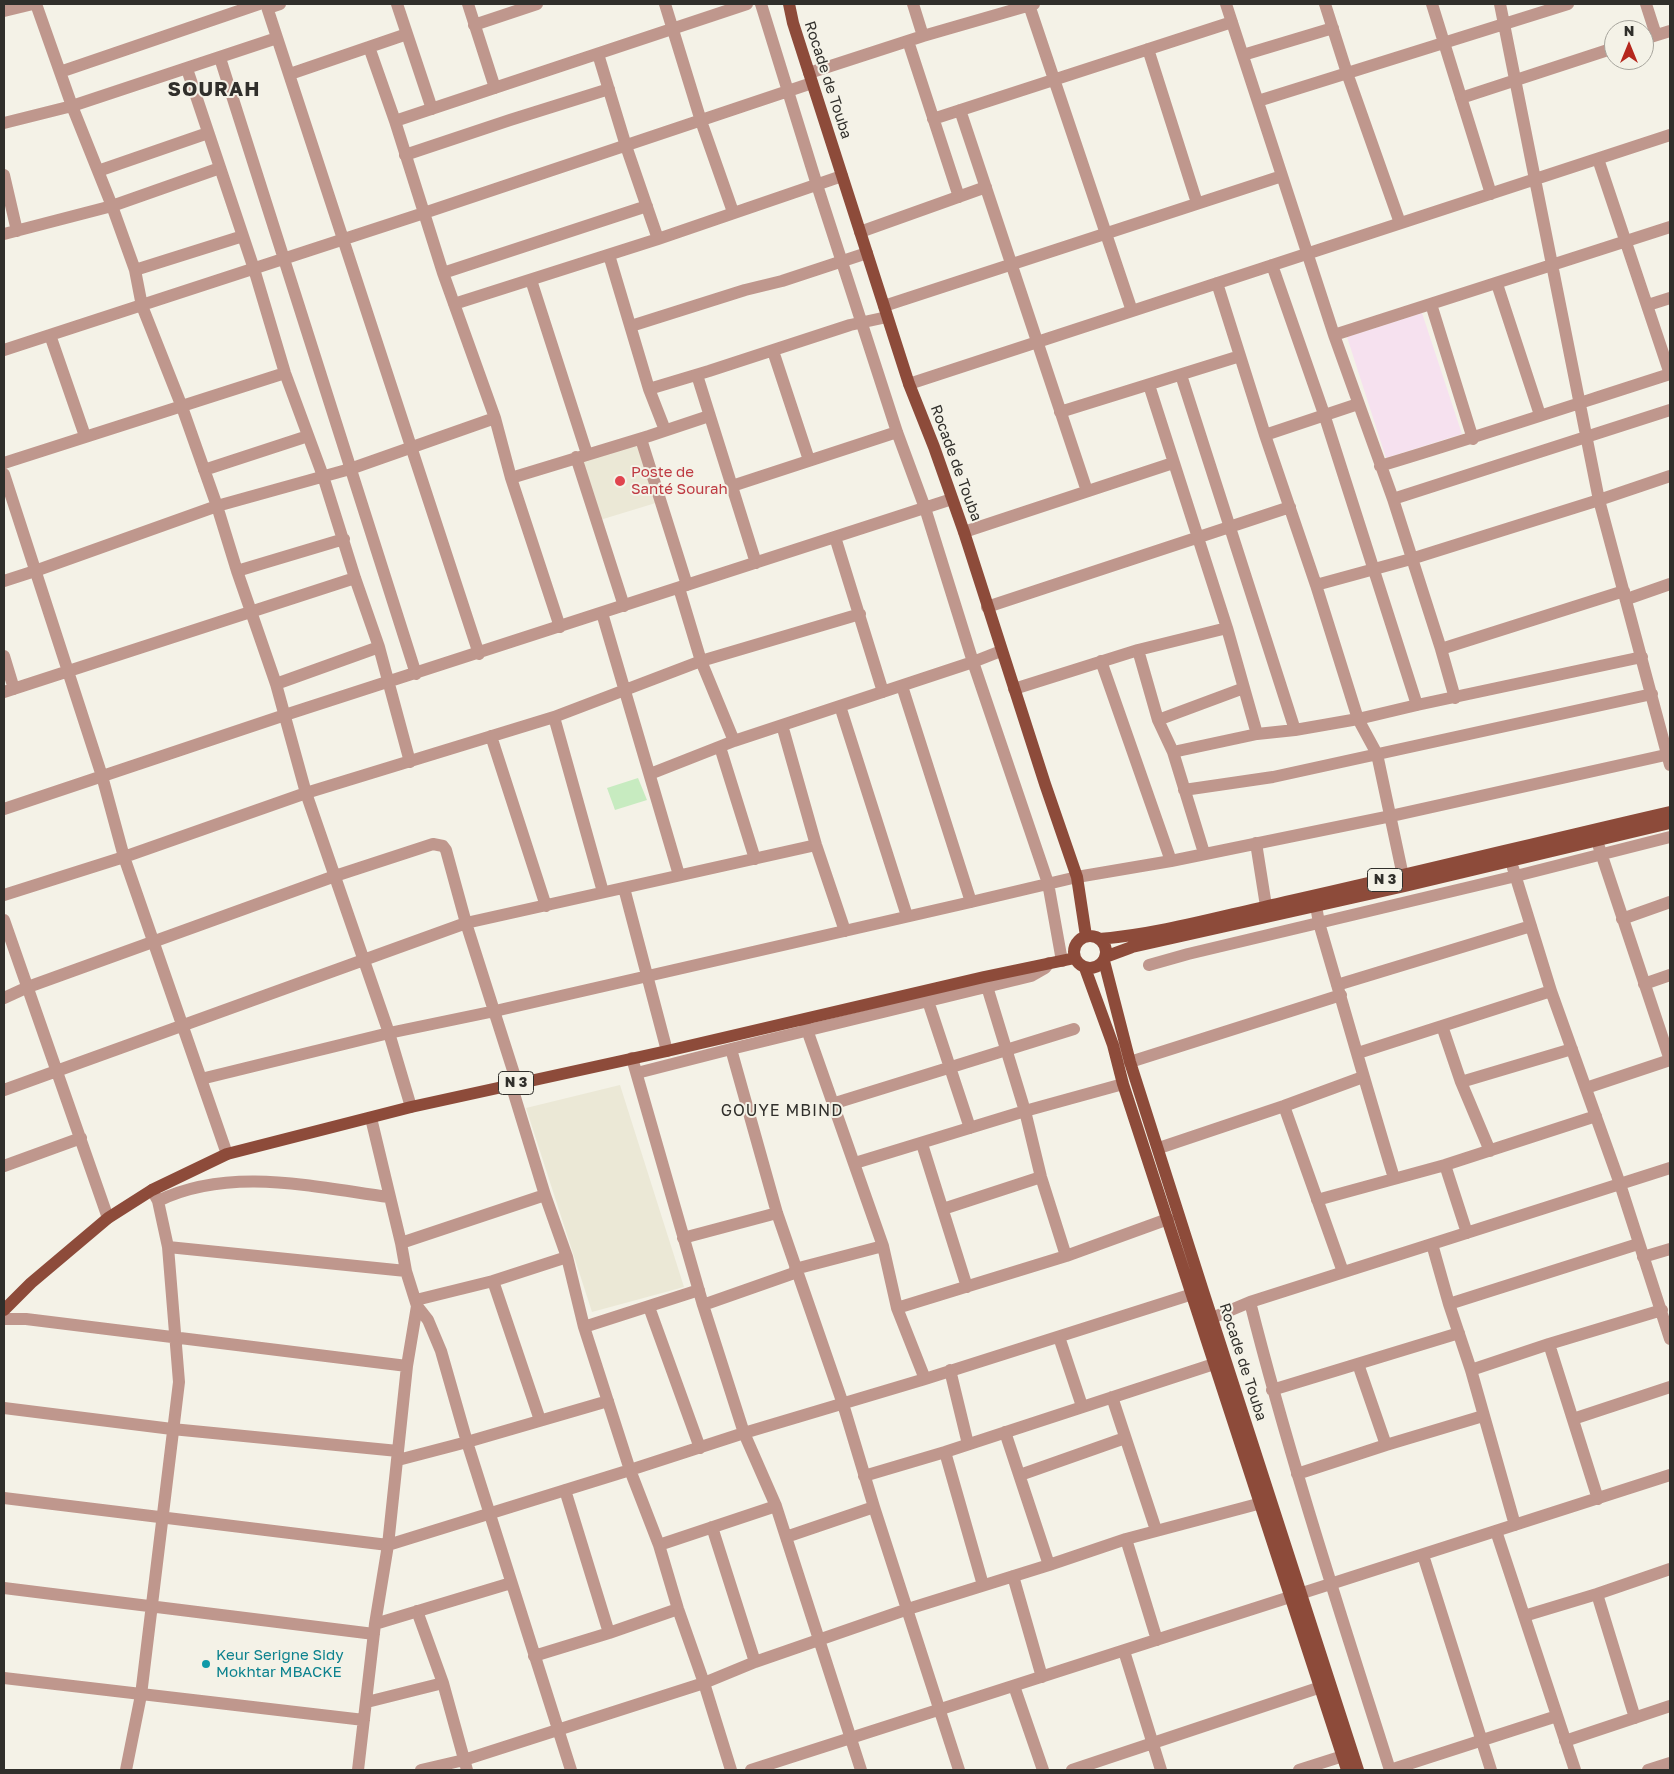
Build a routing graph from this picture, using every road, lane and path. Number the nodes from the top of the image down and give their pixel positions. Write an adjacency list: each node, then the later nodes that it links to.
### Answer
1 (34, 4): 19 (street); 40 (street)
2 (397, 4): 27 (street)
3 (468, 4): 23 (street)
4 (537, 4): 18 (street)
5 (666, 4): 24 (street)
6 (747, 4): 24 (street)
7 (761, 4): 48 (street)
8 (789, 4): 43 (main road, Rocade de Touba)
9 (913, 4): 28 (street)
10 (1226, 4): 21 (street)
11 (1325, 4): 25 (street)
12 (1432, 4): 32 (street)
13 (1500, 4): 22 (street)
14 (1568, 4): 22 (street)
15 (1646, 4): 20 (street)
16 (268, 5): 30 (street); 40 (street)
17 (1031, 5): 28 (street); 44 (street)
18 (523, 6): 23 (street)
19 (4, 11)
20 (1648, 20)
21 (1232, 22): 34 (street); 37 (street)
22 (1504, 24): 32 (street); 45 (street)
23 (474, 25): 46 (street)
24 (672, 28): 36 (street); 56 (street)
25 (1333, 28): 37 (street); 41 (street)
26 (1670, 31): 29 (street)
27 (407, 34): 33 (street); 52 (street)
28 (923, 36): 31 (street)
29 (1654, 36)
30 (278, 38): 38 (street); 42 (street)
31 (908, 41): 43 (street); 54 (street)
32 (1444, 43): 41 (street); 49 (street)
33 (369, 47): 42 (street); 55 (street)
34 (1148, 49): 44 (street); 73 (street)
35 (1604, 51): 45 (street)
36 (598, 54): 46 (street); 47 (street)
37 (1243, 55): 50 (street)
38 (220, 58): 39 (street); 91 (street)
39 (187, 69): 51 (street); 58 (street)
40 (60, 72): 51 (street)
41 (1347, 73): 50 (street); 78 (street)
42 (290, 74): 85 (street)
43 (810, 78): 48 (street); 66 (main road, Rocade de Touba)
44 (1054, 80): 53 (street); 82 (street)
45 (1515, 80): 49 (street); 68 (street)
46 (495, 88): 52 (street)
47 (609, 89): 60 (street); 61 (street)
48 (787, 91): 56 (street); 69 (street)
49 (1461, 98): 71 (street)
50 (1258, 101): 67 (street)
51 (72, 106): 57 (street); 64 (street)
52 (432, 109): 55 (street)
53 (960, 110): 54 (street); 70 (street)
54 (934, 118): 72 (street)
55 (395, 121): 61 (street)
56 (701, 121): 60 (street); 76 (street)
57 (4, 123)
58 (208, 133): 63 (street); 64 (street)
59 (1670, 135): 62 (street)
60 (626, 146): 75 (street); 77 (street)
61 (405, 155): 77 (street)
62 (1598, 159): 68 (street); 87 (street)
63 (220, 168): 74 (street); 84 (street)
64 (98, 171): 74 (street)
65 (4, 175): 80 (street)
66 (842, 176): 69 (street); 81 (main road, Rocade de Touba)
67 (1282, 176): 73 (street); 89 (street)
68 (1535, 179): 71 (street); 95 (street)
69 (817, 185): 76 (street); 92 (street)
70 (986, 187): 72 (street); 93 (street)
71 (1491, 194): 78 (street)
72 (959, 196): 81 (street)
73 (1197, 203): 82 (street)
74 (112, 206): 80 (street); 97 (street)
75 (647, 206): 86 (street); 98 (street)
76 (733, 212): 86 (street)
77 (424, 213): 85 (street); 98 (street)
78 (1400, 223): 89 (street)
79 (1670, 227): 87 (street)
80 (17, 230): 83 (street)
81 (860, 232): 88 (main road, Rocade de Touba)
82 (1106, 232): 93 (street); 108 (street)
83 (4, 234)
84 (243, 236): 96 (street); 97 (street)
85 (343, 239): 91 (street); 141 (street)
86 (658, 239): 90 (street)
87 (1626, 242): 95 (street); 105 (street)
88 (867, 253): 92 (street); 107 (main road, Rocade de Touba)
89 (1308, 254): 94 (street); 111 (street)
90 (609, 255): 99 (street); 110 (street)
91 (286, 258): 96 (street); 147 (street)
92 (842, 261): 109 (street); 110 (street)
93 (1012, 265): 107 (street); 113 (street)
94 (1272, 265): 100 (street); 129 (street)
95 (1552, 266): 101 (street); 124 (street)
96 (254, 269): 106 (street); 117 (street)
97 (135, 270): 106 (street)
98 (443, 273): 103 (street)
99 (531, 280): 103 (street); 142 (street)
100 (1217, 283): 108 (street); 116 (street)
101 (1497, 284): 104 (street); 131 (street)
102 (1670, 298): 105 (street)
103 (454, 304): 132 (street)
104 (1431, 304): 111 (street); 140 (street)
105 (1648, 305): 118 (street)
106 (142, 306): 112 (street); 126 (street)
107 (886, 312): 109 (street); 121 (main road, Rocade de Touba)
108 (1132, 312): 113 (street)
109 (862, 322): 115 (street); 134 (street)
110 (631, 326): 123 (street)
111 (1334, 334): 125 (street)
112 (50, 335): 114 (street); 136 (street)
113 (1037, 342): 121 (street); 128 (street)
114 (4, 350)
115 (773, 351): 119 (street); 143 (street)
116 (1240, 356): 120 (street); 135 (street)
117 (285, 373): 126 (street); 137 (street)
118 (1670, 374): 124 (street)
119 (697, 375): 123 (street); 130 (street)
120 (1181, 375): 122 (street); 161 (street)
121 (909, 384): 155 (main road, Rocade de Touba)
122 (1149, 385): 128 (street); 145 (street)
123 (648, 389): 133 (street)
124 (1578, 403): 131 (street); 138 (street)
125 (1358, 404): 129 (street); 146 (street)
126 (182, 407): 136 (street); 148 (street)
127 (1670, 410): 138 (street)
128 (1060, 412): 154 (street)
129 (1324, 414): 135 (street); 168 (street)
130 (709, 416): 133 (street); 153 (street)
131 (1540, 416): 140 (street)
132 (495, 418): 141 (street); 152 (street)
133 (666, 430): 139 (street)
134 (897, 432): 143 (street); 160 (street)
135 (1264, 434): 159 (street)
136 (84, 436): 144 (street)
137 (308, 436): 148 (street); 150 (street)
138 (1585, 437): 156 (street); 157 (street)
139 (641, 438): 142 (street); 175 (street)
140 (1474, 438): 146 (street)
141 (412, 446): 147 (street); 188 (street)
142 (581, 456): 152 (street); 177 (street)
143 (810, 460): 153 (street)
144 (4, 463)
145 (1173, 463): 154 (street); 164 (street)
146 (1380, 466): 156 (street)
147 (350, 469): 150 (street); 195 (street)
148 (204, 470): 158 (street)
149 (4, 474): 169 (street)
150 (324, 476): 158 (street); 165 (street)
151 (1670, 476): 157 (street)
152 (511, 478): 182 (street)
153 (732, 486): 167 (street)
154 (1087, 491): 162 (street)
155 (952, 499): 160 (street); 162 (main road, Rocade de Touba)
156 (1393, 499): 166 (street)
157 (1599, 500): 166 (street); 176 (street)
158 (217, 506): 169 (street); 170 (street)
159 (1290, 507): 161 (street); 174 (street)
160 (925, 508): 163 (street); 193 (street)
161 (1231, 528): 164 (street); 213 (street)
162 (964, 532): 178 (main road, Rocade de Touba)
163 (835, 537): 167 (street); 181 (street)
164 (1197, 537): 178 (street); 183 (street)
165 (344, 540): 170 (street); 171 (street)
166 (1411, 559): 168 (street); 185 (street)
167 (756, 563): 175 (street)
168 (1374, 569): 174 (street); 206 (street)
169 (35, 571): 172 (street); 194 (street)
170 (237, 571): 179 (street)
171 (355, 578): 179 (street); 184 (street)
172 (4, 581)
173 (1670, 584): 176 (street)
174 (1316, 585): 210 (street)
175 (683, 587): 177 (street); 191 (street)
176 (1625, 595): 185 (street); 190 (street)
177 (624, 606): 180 (street)
178 (987, 607): 187 (main road, Rocade de Touba)
179 (251, 612): 194 (street); 197 (street)
180 (602, 613): 182 (street); 202 (street)
181 (860, 614): 191 (street); 203 (street)
182 (560, 627): 188 (street)
183 (1227, 628): 186 (street); 199 (street)
184 (379, 647): 196 (street); 197 (street)
185 (1441, 649): 205 (street)
186 (1138, 650): 192 (street); 211 (street)
187 (1001, 651): 193 (street); 200 (main road, Rocade de Touba)
188 (479, 654): 195 (street)
189 (4, 656): 201 (street)
190 (1642, 657): 204 (street); 205 (street)
191 (701, 661): 202 (street); 216 (street)
192 (1101, 661): 200 (street); 238 (street)
193 (973, 662): 198 (street); 245 (street)
194 (69, 671): 201 (street); 223 (street)
195 (416, 674): 196 (street)
196 (389, 683): 208 (street); 221 (street)
197 (276, 684): 208 (street)
198 (902, 686): 203 (street); 249 (street)
199 (1244, 688): 211 (street); 214 (street)
200 (1014, 689): 244 (main road, Rocade de Touba)
201 (9, 690)
202 (624, 691): 209 (street); 222 (street)
203 (883, 692): 207 (street)
204 (1652, 694): 219 (street); 220 (street)
205 (1455, 698): 206 (street)
206 (1417, 705): 210 (street)
207 (840, 706): 212 (street); 254 (street)
208 (285, 715): 223 (street); 225 (street)
209 (554, 717): 215 (street); 247 (street)
210 (1358, 719): 213 (street); 219 (street)
211 (1158, 720): 218 (street)
212 (782, 725): 216 (street); 233 (street)
213 (1295, 730): 214 (street)
214 (1257, 734): 218 (street)
215 (491, 736): 221 (street); 251 (street)
216 (734, 741): 217 (street)
217 (720, 747): 222 (street); 237 (street)
218 (1173, 752): 224 (street)
219 (1377, 754): 224 (street); 228 (street)
220 (1669, 758): 228 (street)
221 (410, 762): 225 (street)
222 (650, 774): 240 (street)
223 (102, 776): 226 (street); 236 (street)
224 (1184, 790): 234 (street)
225 (306, 793): 236 (street); 241 (street)
226 (4, 809)
227 (1670, 812): 242 (main road, N 3)
228 (1391, 816): 232 (street); 242 (street)
229 (1670, 823): 231 (main road, N 3)
230 (1670, 837): 235 (street)
231 (1596, 840): 235 (street); 239 (main road, N 3)
232 (1256, 843): 234 (street); 252 (street)
233 (816, 845): 237 (street); 260 (street)
234 (1204, 853): 238 (street)
235 (1601, 853): 243 (street); 255 (street)
236 (124, 857): 248 (street); 263 (street)
237 (755, 859): 240 (street)
238 (1171, 861): 244 (street)
239 (1510, 861): 243 (street); 253 (main road, N 3)
240 (679, 875): 246 (street)
241 (335, 876): 258 (street); 263 (street); 266 (street)
242 (1403, 876): 252 (main road, N 3)
243 (1516, 876): 257 (street); 259 (street)
244 (1077, 877): 245 (street); 261 (main road, Rocade de Touba)
245 (1048, 883): 249 (street); 264 (street)
246 (624, 888): 247 (street); 270 (street)
247 (603, 892): 251 (street)
248 (4, 895)
249 (971, 902): 254 (street)
250 (1670, 902): 255 (street)
251 (546, 906): 258 (street)
252 (1266, 906): 262 (main road, N 3)
253 (1316, 906): 257 (street); 265 (main road, N 3)
254 (907, 916): 260 (street)
255 (1622, 919): 272 (street)
256 (4, 920): 273 (street)
257 (1319, 922): 267 (street); 274 (street)
258 (466, 923): 266 (street); 278 (street)
259 (1531, 926): 274 (street); 275 (street)
260 (845, 931): 270 (street)
261 (1086, 936): 262 (main road); 264 (main road)
262 (1099, 939): 265 (main road)
263 (154, 942): 273 (street); 279 (street)
264 (1068, 959): 268 (main road); 271 (main road, N 3)
265 (1104, 959): 268 (main road); 291 (main road, Rocade de Touba)
266 (363, 960): 279 (street); 283 (street)
267 (1149, 965)
268 (1085, 968): 299 (main road, Rocade de Touba)
269 (1670, 975): 272 (street)
270 (647, 976): 278 (street); 287 (street)
271 (985, 982): 277 (street); 280 (main road, N 3); 286 (street)
272 (1644, 984): 290 (street)
273 (28, 987): 276 (street); 293 (street)
274 (1339, 990): 288 (street); 291 (street)
275 (1551, 991): 281 (street); 285 (street)
276 (4, 998)
277 (928, 1001): 280 (street); 292 (street)
278 (495, 1011): 283 (street); 298 (street)
279 (182, 1025): 293 (street); 296 (street)
280 (806, 1025): 284 (street); 287 (main road, N 3); 302 (street)
281 (1442, 1026): 288 (street); 297 (street)
282 (1074, 1029): 286 (street)
283 (389, 1033): 296 (street); 304 (street)
284 (731, 1049): 294 (street); 327 (street)
285 (1572, 1049): 297 (street); 300 (street)
286 (1006, 1050): 292 (street); 305 (street)
287 (667, 1051): 289 (main road, N 3)
288 (1358, 1053): 295 (street)
289 (632, 1058): 294 (street); 298 (main road, N 3)
290 (1670, 1060): 300 (street)
291 (1130, 1062): 311 (main road, Rocade de Touba)
292 (951, 1068): 302 (street); 308 (street)
293 (58, 1071): 301 (street); 309 (street)
294 (637, 1073): 331 (street)
295 (1363, 1077): 303 (street); 319 (street)
296 (201, 1078): 313 (street)
297 (1460, 1082): 312 (street)
298 (514, 1084): 304 (main road, N 3); 322 (street)
299 (1123, 1084): 305 (street); 329 (main road, Rocade de Touba)
300 (1586, 1088): 306 (street)
301 (4, 1090)
302 (832, 1104): 314 (street)
303 (1284, 1106): 311 (street); 324 (street)
304 (411, 1107): 307 (main road, N 3)
305 (1025, 1111): 308 (street); 318 (street)
306 (1596, 1116): 312 (street); 320 (street)
307 (371, 1118): 313 (main road, N 3); 323 (street)
308 (970, 1128): 310 (street)
309 (81, 1138): 316 (street); 328 (street)
310 (922, 1144): 314 (street); 326 (street)
311 (1159, 1148): 347 (main road, Rocade de Touba)
312 (1490, 1151): 315 (street)
313 (227, 1154): 321 (main road, N 3)
314 (855, 1163): 335 (street)
315 (1445, 1165): 319 (street); 330 (street)
316 (4, 1166)
317 (1670, 1168): 320 (street)
318 (1040, 1177): 326 (street); 338 (street)
319 (1394, 1178): 324 (street)
320 (1620, 1184): 330 (street); 334 (street)
321 (152, 1190): 325 (street); 328 (main road, N 3)
322 (545, 1195): 332 (street); 339 (street)
323 (389, 1197): 325 (street); 332 (street)
324 (1317, 1200): 343 (street)
325 (158, 1201): 336 (street)
326 (943, 1209): 345 (street)
327 (777, 1213): 331 (street); 341 (street)
328 (108, 1218): 354 (main road, N 3)
329 (1168, 1219): 338 (street); 347 (main road, Rocade de Touba)
330 (1467, 1233): 333 (street)
331 (683, 1238): 346 (street)
332 (401, 1243): 342 (street)
333 (1432, 1244): 343 (street); 350 (street)
334 (1638, 1244): 340 (street); 350 (street)
335 (884, 1246): 341 (street); 353 (street)
336 (168, 1247): 342 (street); 361 (street)
337 (1670, 1249): 340 (street)
338 (1066, 1256): 345 (street)
339 (567, 1257): 344 (street); 358 (street)
340 (1643, 1257): 355 (street)
341 (796, 1270): 351 (street); 374 (street)
342 (406, 1271): 349 (street)
343 (1343, 1272): 348 (street)
344 (493, 1281): 349 (street); 379 (street)
345 (967, 1287): 353 (street)
346 (699, 1290): 351 (street); 352 (street)
347 (1198, 1293): 356 (main road, Rocade de Touba); 360 (street); 364 (main road, Rocade de Touba)
348 (1250, 1302): 356 (street); 371 (street)
349 (417, 1303): 366 (street); 384 (street)
350 (1449, 1304): 359 (street)
351 (703, 1305): 382 (street)
352 (649, 1307): 358 (street); 387 (street)
353 (897, 1308): 369 (street)
354 (4, 1310)
355 (1662, 1310): 362 (street); 363 (street)
356 (1212, 1318): 398 (main road, Rocade de Touba)
357 (4, 1319): 361 (street)
358 (584, 1327): 373 (street)
359 (1459, 1332): 365 (street); 368 (street)
360 (1059, 1336): 367 (street); 375 (street)
361 (175, 1337): 366 (street); 380 (street)
362 (1670, 1339)
363 (1549, 1344): 368 (street); 378 (street)
364 (1214, 1364): 372 (street); 398 (main road, Rocade de Touba)
365 (1358, 1364): 371 (street); 386 (street)
366 (407, 1366): 389 (street)
367 (950, 1370): 369 (street); 385 (street)
368 (1471, 1370): 377 (street)
369 (924, 1379): 374 (street)
370 (1670, 1387): 378 (street)
371 (1272, 1390): 391 (street)
372 (1112, 1397): 375 (street); 383 (street)
373 (608, 1401): 379 (street); 390 (street)
374 (843, 1404): 382 (street); 394 (street)
375 (1082, 1406): 381 (street)
376 (4, 1408): 380 (street)
377 (1483, 1416): 386 (street); 403 (street)
378 (1573, 1419): 397 (street)
379 (540, 1420): 384 (street)
380 (172, 1429): 389 (street); 402 (street)
381 (1006, 1432): 385 (street); 392 (street)
382 (744, 1433): 387 (street); 399 (street)
383 (1125, 1438): 392 (street); 405 (street)
384 (467, 1442): 389 (street); 401 (street)
385 (968, 1444): 388 (street)
386 (1386, 1445): 391 (street)
387 (700, 1448): 390 (street)
388 (945, 1452): 394 (street); 417 (street)
389 (398, 1456): 409 (street)
390 (630, 1470): 395 (street); 410 (street)
391 (1297, 1474): 416 (street)
392 (1020, 1475): 412 (street)
393 (1670, 1475): 397 (street)
394 (864, 1476): 400 (street)
395 (565, 1490): 401 (street); 427 (street)
396 (4, 1498): 402 (street)
397 (1598, 1499): 403 (street)
398 (1266, 1502): 405 (street); 420 (main road, Rocade de Touba)
399 (776, 1506): 404 (street); 407 (street)
400 (874, 1507): 407 (street); 423 (street)
401 (490, 1513): 409 (street); 415 (street)
402 (162, 1518): 409 (street); 421 (street)
403 (1515, 1525): 406 (street)
404 (712, 1527): 410 (street); 432 (street)
405 (1156, 1530): 408 (street)
406 (1496, 1531): 411 (street); 425 (street)
407 (786, 1536): 428 (street)
408 (1126, 1539): 412 (street); 429 (street)
409 (388, 1545): 426 (street)
410 (659, 1545): 422 (street)
411 (1423, 1555): 416 (street); 449 (street)
412 (1048, 1565): 414 (street)
413 (1670, 1569): 419 (street)
414 (1013, 1576): 417 (street); 433 (street)
415 (511, 1582): 424 (street); 431 (street)
416 (1331, 1584): 420 (street); 449 (street)
417 (983, 1585): 423 (street)
418 (4, 1588): 421 (street)
419 (1597, 1594): 425 (street); 444 (street)
420 (1296, 1596): 429 (street); 438 (main road, Rocade de Touba); 467 (main road, Rocade de Touba)
421 (152, 1607): 426 (street); 439 (street)
422 (678, 1609): 427 (street); 436 (street)
423 (908, 1609): 428 (street); 442 (street)
424 (417, 1611): 426 (street); 435 (street)
425 (1524, 1616): 443 (street)
426 (375, 1629): 440 (street)
427 (609, 1633): 431 (street)
428 (818, 1640): 432 (street); 447 (street)
429 (1157, 1640): 430 (street)
430 (1124, 1651): 433 (street); 450 (street)
431 (534, 1656): 446 (street)
432 (755, 1662): 436 (street)
433 (1042, 1677): 437 (street)
434 (4, 1678): 439 (street)
435 (443, 1683): 440 (street); 453 (street)
436 (704, 1683): 446 (street); 458 (street)
437 (1014, 1686): 442 (street); 462 (street)
438 (1321, 1687): 450 (street); 451 (main road, Rocade de Touba)
439 (141, 1695): 445 (street); 454 (street)
440 (367, 1702): 445 (street)
441 (1670, 1706): 444 (street)
442 (939, 1710): 447 (street); 461 (street)
443 (1557, 1716): 448 (street); 449 (street)
444 (1634, 1718): 448 (street)
445 (364, 1720): 455 (street)
446 (558, 1730): 453 (street); 457 (street)
447 (850, 1738): 459 (street); 460 (street)
448 (1565, 1741): 469 (street)
449 (1482, 1742): 468 (street)
450 (1152, 1743): 463 (street); 464 (street)
451 (1342, 1756): 465 (street); 466 (main road, Rocade de Touba)
452 (1670, 1763): 470 (street)
453 (466, 1765): 456 (street)
454 (126, 1770)
455 (358, 1770)
456 (421, 1770)
457 (571, 1770)
458 (732, 1770)
459 (751, 1770)
460 (860, 1770)
461 (959, 1770)
462 (1043, 1770)
463 (1072, 1770)
464 (1161, 1770)
465 (1299, 1770)
466 (1347, 1770)
467 (1358, 1770)
468 (1491, 1770)
469 (1575, 1770)
470 (1650, 1770)

